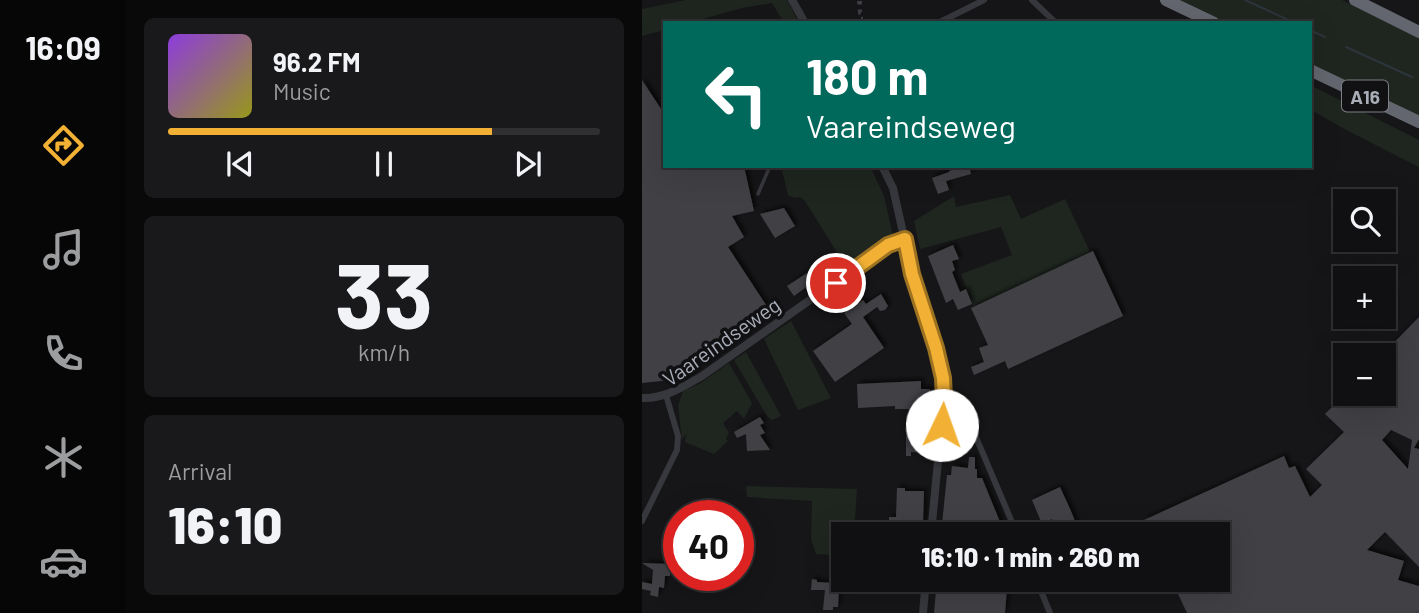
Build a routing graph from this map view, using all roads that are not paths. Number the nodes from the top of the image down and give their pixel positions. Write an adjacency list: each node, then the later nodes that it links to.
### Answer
1 (792, 0): 6 (street)
2 (984, 0): 7 (street)
3 (1032, 0): 8 (street)
4 (1166, 0): 9 (highway)
5 (1355, 0): 10 (highway)
6 (804, 21)
7 (942, 21)
8 (1054, 21)
9 (1210, 21)
10 (1419, 32)
11 (1312, 71): 12 (highway, A16)
12 (1419, 122)
13 (769, 168): 15 (lane)
14 (883, 168): 16 (street)
15 (758, 194)
16 (905, 239): 17 (street, Vaareindseweg); 19 (street)
17 (666, 395): 18 (street); 20 (street, Vaareindseweg)
18 (642, 398)
19 (944, 398): 21 (street); 22 (street)
20 (642, 521)
21 (932, 522)
22 (1012, 522)
23 (925, 592): 25 (street)
24 (1041, 592): 26 (street)
25 (923, 613)
26 (1050, 613)

